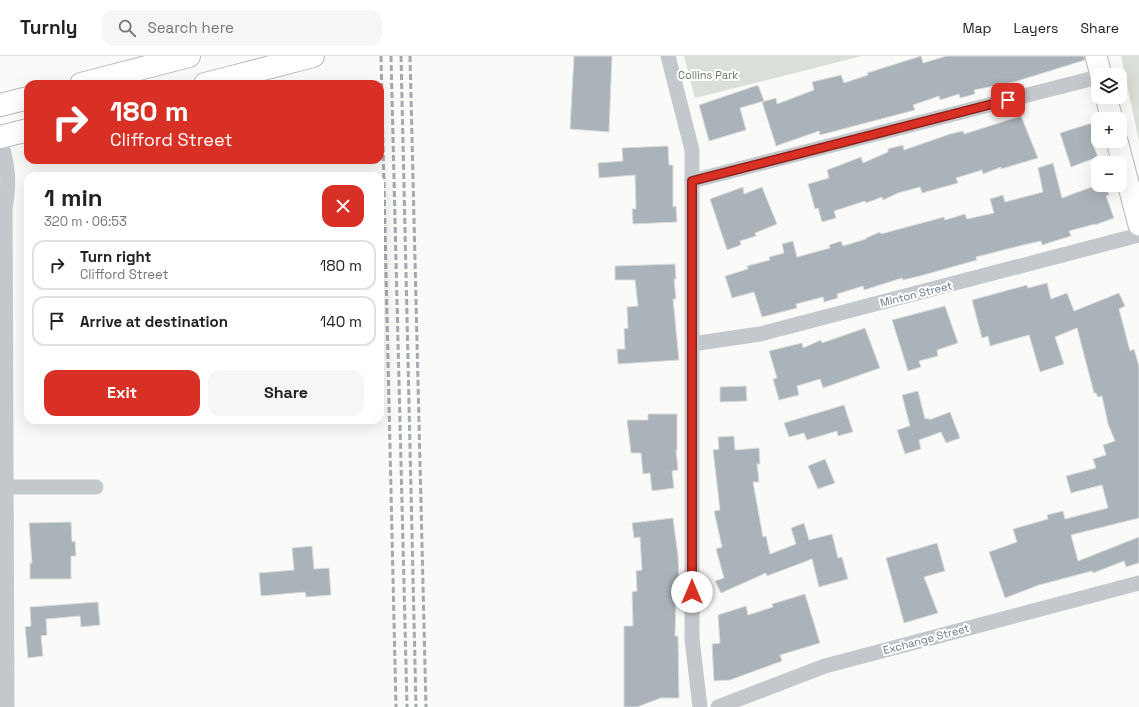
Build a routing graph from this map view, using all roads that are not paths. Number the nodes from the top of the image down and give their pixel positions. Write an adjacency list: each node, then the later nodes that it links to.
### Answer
1 (188, 56): 7 (highway)
2 (668, 56): 14 (street)
3 (1096, 56): 5 (street)
4 (304, 58): 8 (highway)
5 (1099, 68)
6 (1091, 79): 14 (street)
7 (96, 80)
8 (220, 80)
9 (24, 99): 10 (highway)
10 (0, 105)
11 (24, 131): 12 (highway)
12 (0, 137): 15 (street)
13 (1119, 148): 16 (street)
14 (692, 181): 18 (street)
15 (3, 209): 19 (street)
16 (1139, 225)
17 (1139, 235): 18 (street, Minton Street)
18 (692, 344): 23 (street)
19 (6, 487): 20 (street); 22 (street)
20 (96, 487)
21 (1139, 584): 24 (street, Exchange Street)
22 (7, 707)
23 (700, 707)
24 (718, 707)

